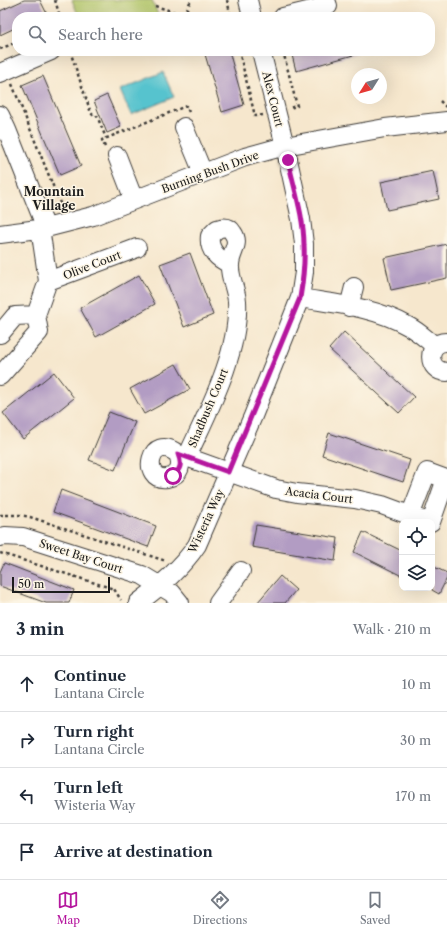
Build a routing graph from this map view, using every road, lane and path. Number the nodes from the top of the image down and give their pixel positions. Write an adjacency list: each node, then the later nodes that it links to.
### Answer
1 (55, 0): 7 (path)
2 (191, 0): 9 (path)
3 (228, 0): 10 (path)
4 (248, 0): 11 (street)
5 (326, 0): 12 (street)
6 (155, 6): 8 (path)
7 (59, 12)
8 (174, 12)
9 (185, 12)
10 (230, 12)
11 (251, 12)
12 (303, 12)
13 (12, 44): 14 (path)
14 (0, 49)
15 (40, 56): 20 (street)
16 (72, 56): 26 (path)
17 (240, 56): 22 (path)
18 (262, 56): 27 (street, Alex Court)
19 (285, 56): 21 (path)
20 (3, 72): 31 (path)
21 (285, 109)
22 (266, 114)
23 (447, 121): 27 (street, Burning Bush Drive)
24 (188, 123): 26 (path); 29 (street)
25 (2, 125): 32 (street)
26 (106, 138): 28 (path)
27 (285, 146): 29 (street, Burning Bush Drive); 38 (street, Wisteria Way)
28 (112, 155): 30 (street)
29 (203, 173): 30 (street, Burning Bush Drive)
30 (134, 200): 32 (street, Burning Bush Drive)
31 (62, 208)
32 (43, 228): 33 (street, Burning Bush Drive); 36 (street)
33 (0, 234)
34 (137, 248): 36 (street, Olive Court)
35 (230, 264): 45 (street, Shadbush Court)
36 (48, 282): 40 (street)
37 (354, 287): 39 (street)
38 (300, 298): 39 (street); 46 (street, Wisteria Way)
39 (349, 307): 42 (street)
40 (36, 315): 41 (street); 44 (street)
41 (0, 334)
42 (441, 344): 43 (street)
43 (447, 372)
44 (0, 376)
45 (183, 455): 46 (street, Acacia Court)
46 (228, 472): 48 (street, Acacia Court); 55 (street, Wisteria Way)
47 (0, 515): 53 (path)
48 (410, 516): 49 (street, Acacia Court); 50 (street, Acacia Court)
49 (420, 519)
50 (431, 519)
51 (0, 536): 55 (street, Sweet Bay Court)
52 (0, 553): 56 (path)
53 (167, 565)
54 (241, 571): 58 (street)
55 (160, 585): 56 (street, Wisteria Way); 57 (street, Sweet Bay Court)
56 (130, 602)
57 (180, 603)
58 (218, 603)

